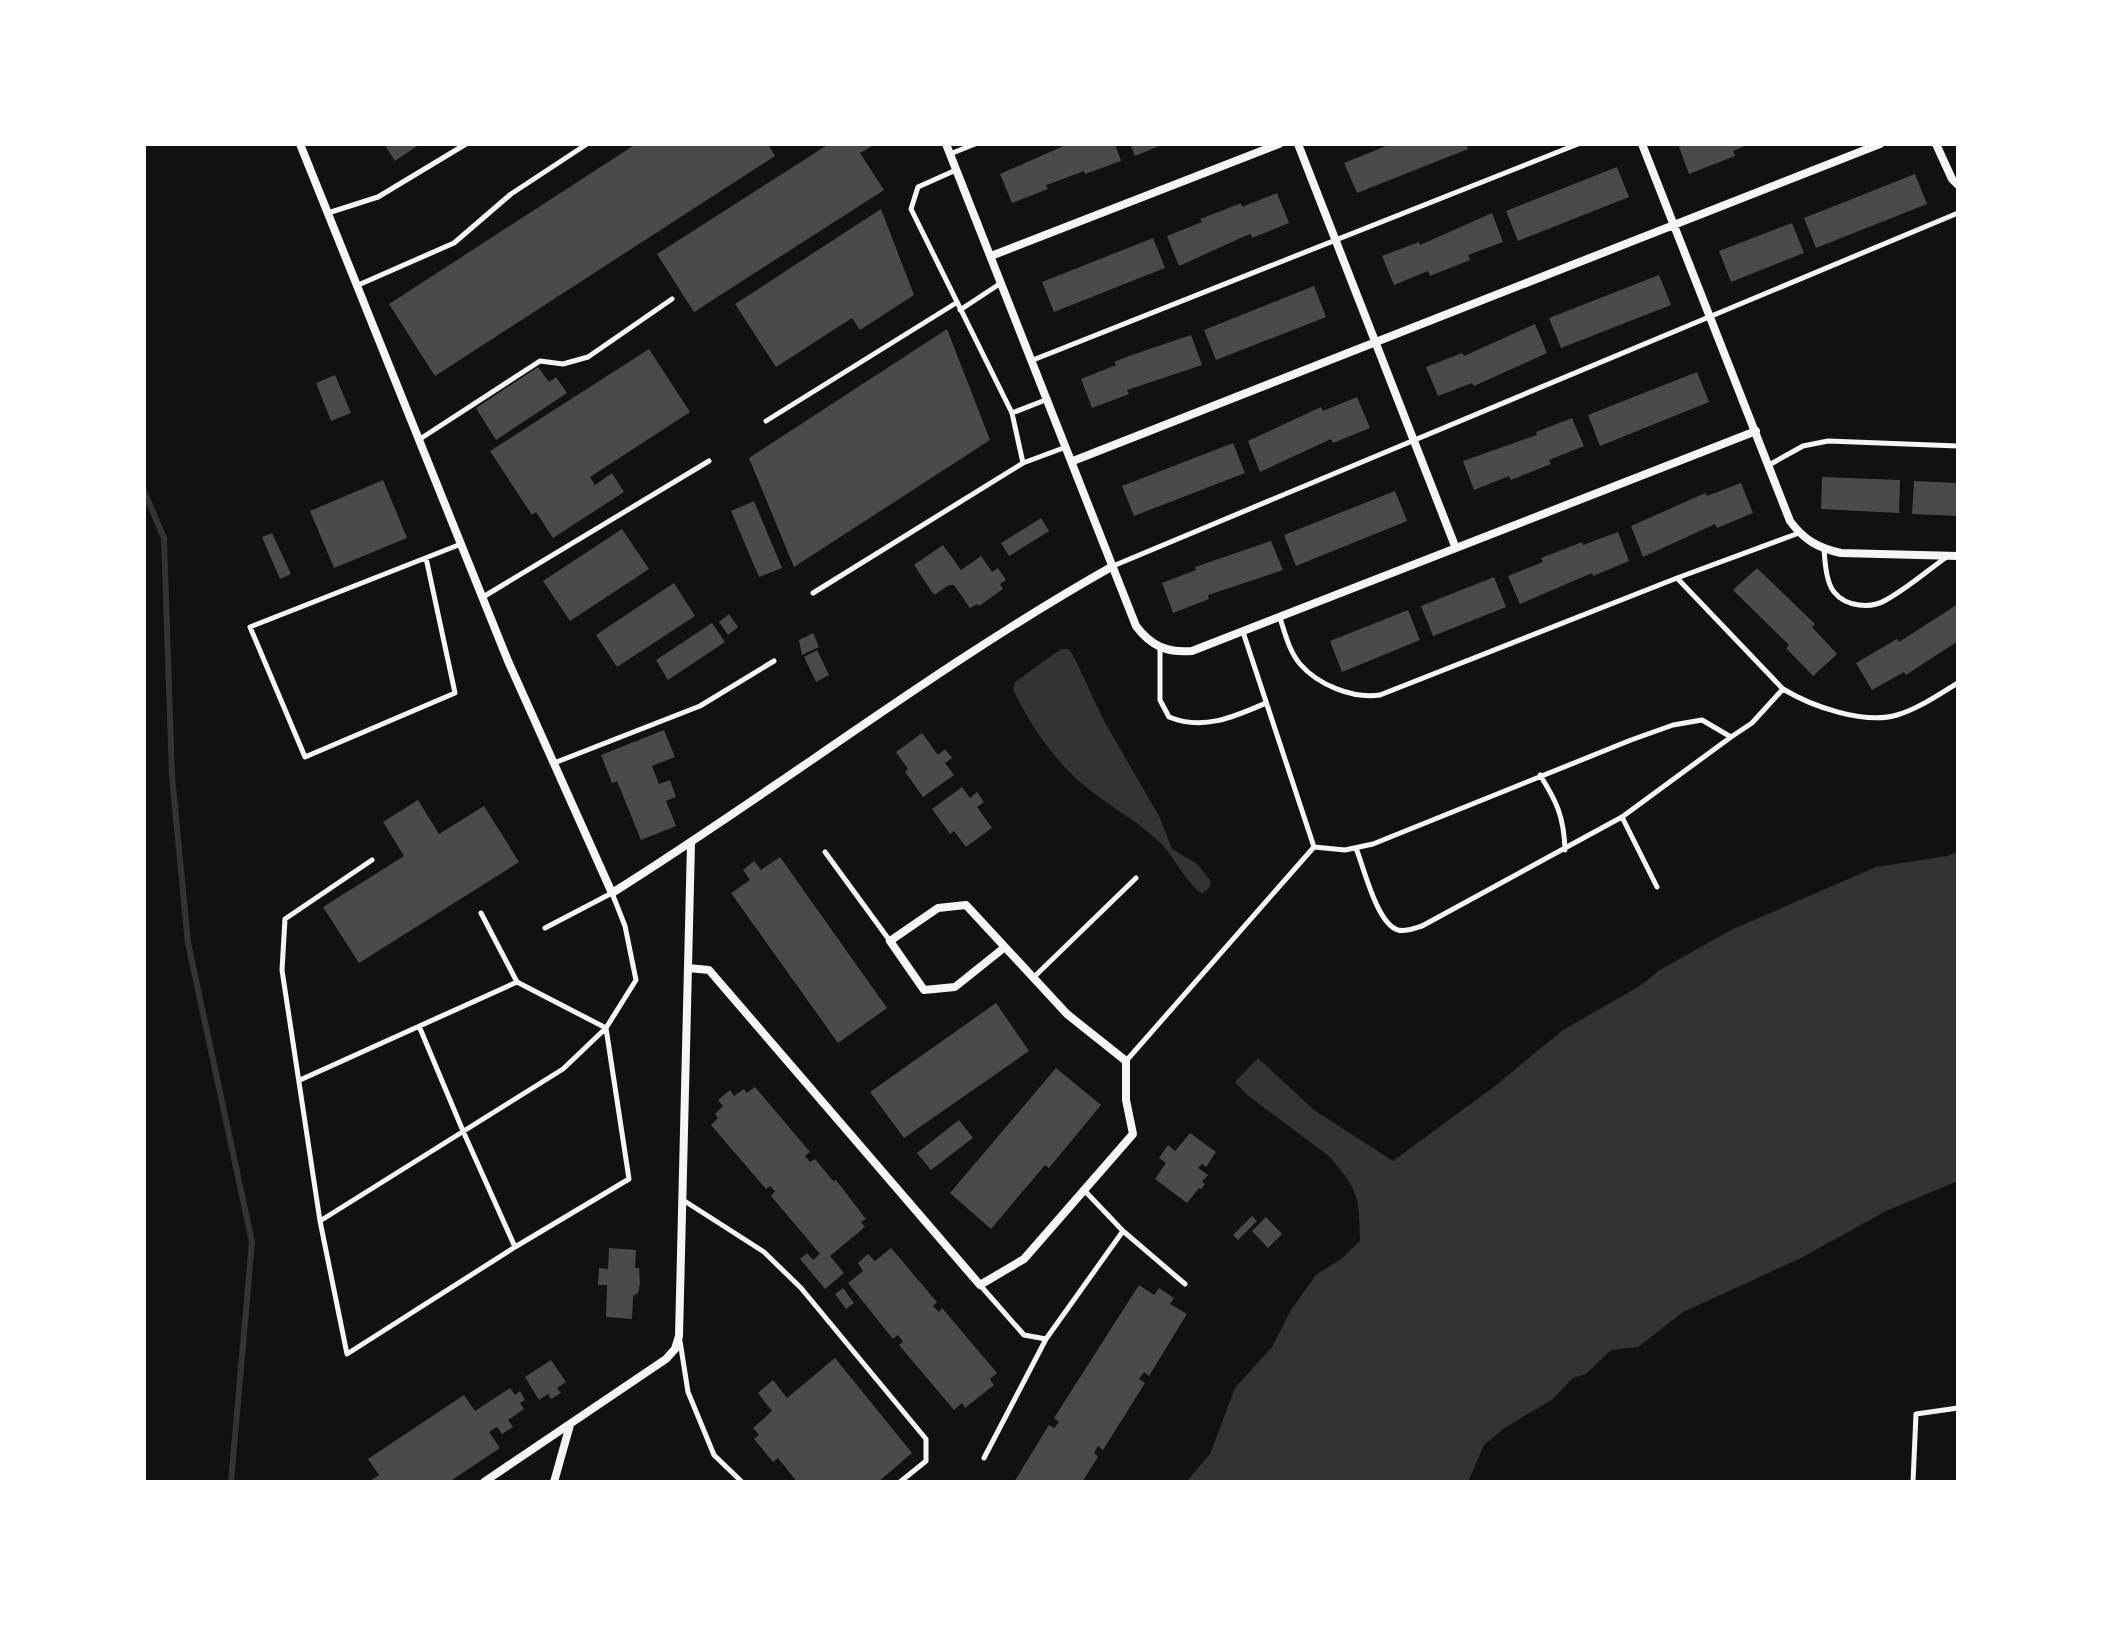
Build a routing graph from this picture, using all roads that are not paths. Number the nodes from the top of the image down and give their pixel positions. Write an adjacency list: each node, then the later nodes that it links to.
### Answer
1 (300, 144): 15 (street)
2 (466, 144): 15 (lane)
3 (587, 144): 21 (lane)
4 (946, 144): 12 (street)
5 (975, 144): 12 (lane)
6 (1279, 144): 19 (street)
7 (1298, 144): 18 (street)
8 (1578, 144): 18 (lane)
9 (1642, 144): 17 (street)
10 (1880, 144): 17 (street)
11 (1936, 144): 14 (street)
12 (950, 154): 13 (street)
13 (956, 170): 19 (street); 23 (lane)
14 (1958, 185)
15 (327, 213): 21 (street)
16 (1958, 213): 25 (lane)
17 (1674, 224): 25 (street); 26 (street)
18 (1334, 239): 26 (street); 27 (lane)
19 (991, 256): 20 (street)
20 (1002, 283): 24 (lane); 27 (street)
21 (356, 286): 32 (street)
22 (672, 299): 32 (lane)
23 (956, 303): 24 (lane); 30 (lane)
24 (960, 310): 29 (lane)
25 (1710, 316): 31 (street); 33 (lane)
26 (1375, 343): 33 (street); 37 (street)
27 (1033, 360): 28 (street)
28 (1048, 399): 29 (lane); 34 (street)
29 (1012, 413): 38 (lane)
30 (766, 421)
31 (1756, 431): 39 (street); 42 (street)
32 (419, 439): 41 (street)
33 (1413, 441): 42 (street); 46 (lane)
34 (1067, 446): 37 (street); 38 (lane)
35 (1958, 446): 39 (lane)
36 (709, 461): 49 (lane)
37 (1073, 461): 46 (street)
38 (1023, 463): 48 (lane)
39 (1769, 465): 40 (street)
40 (1799, 533): 43 (street); 47 (lane)
41 (461, 544): 45 (lane); 49 (street)
42 (1455, 546): 50 (street)
43 (1824, 549): 44 (street); 44 (lane)
44 (1953, 556)
45 (426, 558): 45 (lane)
46 (1113, 566): 52 (street); 61 (street)
47 (1677, 578): 50 (lane); 55 (lane)
48 (813, 593)
49 (482, 597): 58 (street)
50 (1279, 617): 51 (street)
51 (1242, 631): 52 (street); 56 (lane)
52 (1160, 648): 56 (lane)
53 (774, 661): 58 (lane)
54 (1958, 683): 55 (lane)
55 (1783, 689): 57 (lane)
56 (1266, 703): 62 (lane)
57 (1731, 737): 59 (lane); 60 (lane)
58 (553, 763): 69 (street)
59 (1540, 775): 63 (lane); 64 (lane)
60 (1622, 817): 64 (lane); 68 (lane)
61 (691, 844): 69 (street); 74 (street)
62 (1314, 847): 63 (lane); 79 (lane)
63 (1356, 848): 64 (lane)
64 (1565, 850)
65 (825, 852): 72 (lane)
66 (372, 860): 80 (lane)
67 (1136, 878): 75 (lane)
68 (1657, 887)
69 (612, 893): 71 (lane); 78 (lane)
70 (481, 913): 76 (lane)
71 (545, 928)
72 (890, 941): 73 (street); 73 (street)
73 (1005, 947): 75 (street)
74 (688, 968): 83 (street); 88 (street)
75 (1033, 978): 79 (street)
76 (517, 982): 77 (lane); 78 (lane)
77 (419, 1026): 80 (lane); 81 (lane)
78 (606, 1028): 81 (lane); 86 (lane)
79 (1126, 1061): 82 (street)
80 (300, 1080): 84 (lane)
81 (463, 1131): 84 (lane); 86 (lane)
82 (1083, 1189): 85 (lane); 88 (street)
83 (682, 1200): 89 (street); 97 (lane)
84 (320, 1221): 86 (lane)
85 (1123, 1231): 87 (lane); 90 (lane)
86 (515, 1247)
87 (1185, 1284)
88 (980, 1285): 90 (lane)
89 (679, 1336): 92 (street); 96 (lane)
90 (1046, 1339): 93 (lane)
91 (1958, 1408): 98 (lane)
92 (570, 1424): 94 (street); 95 (street)
93 (984, 1458)
94 (484, 1482)
95 (554, 1482)
96 (742, 1482)
97 (900, 1482)
98 (1913, 1482)

